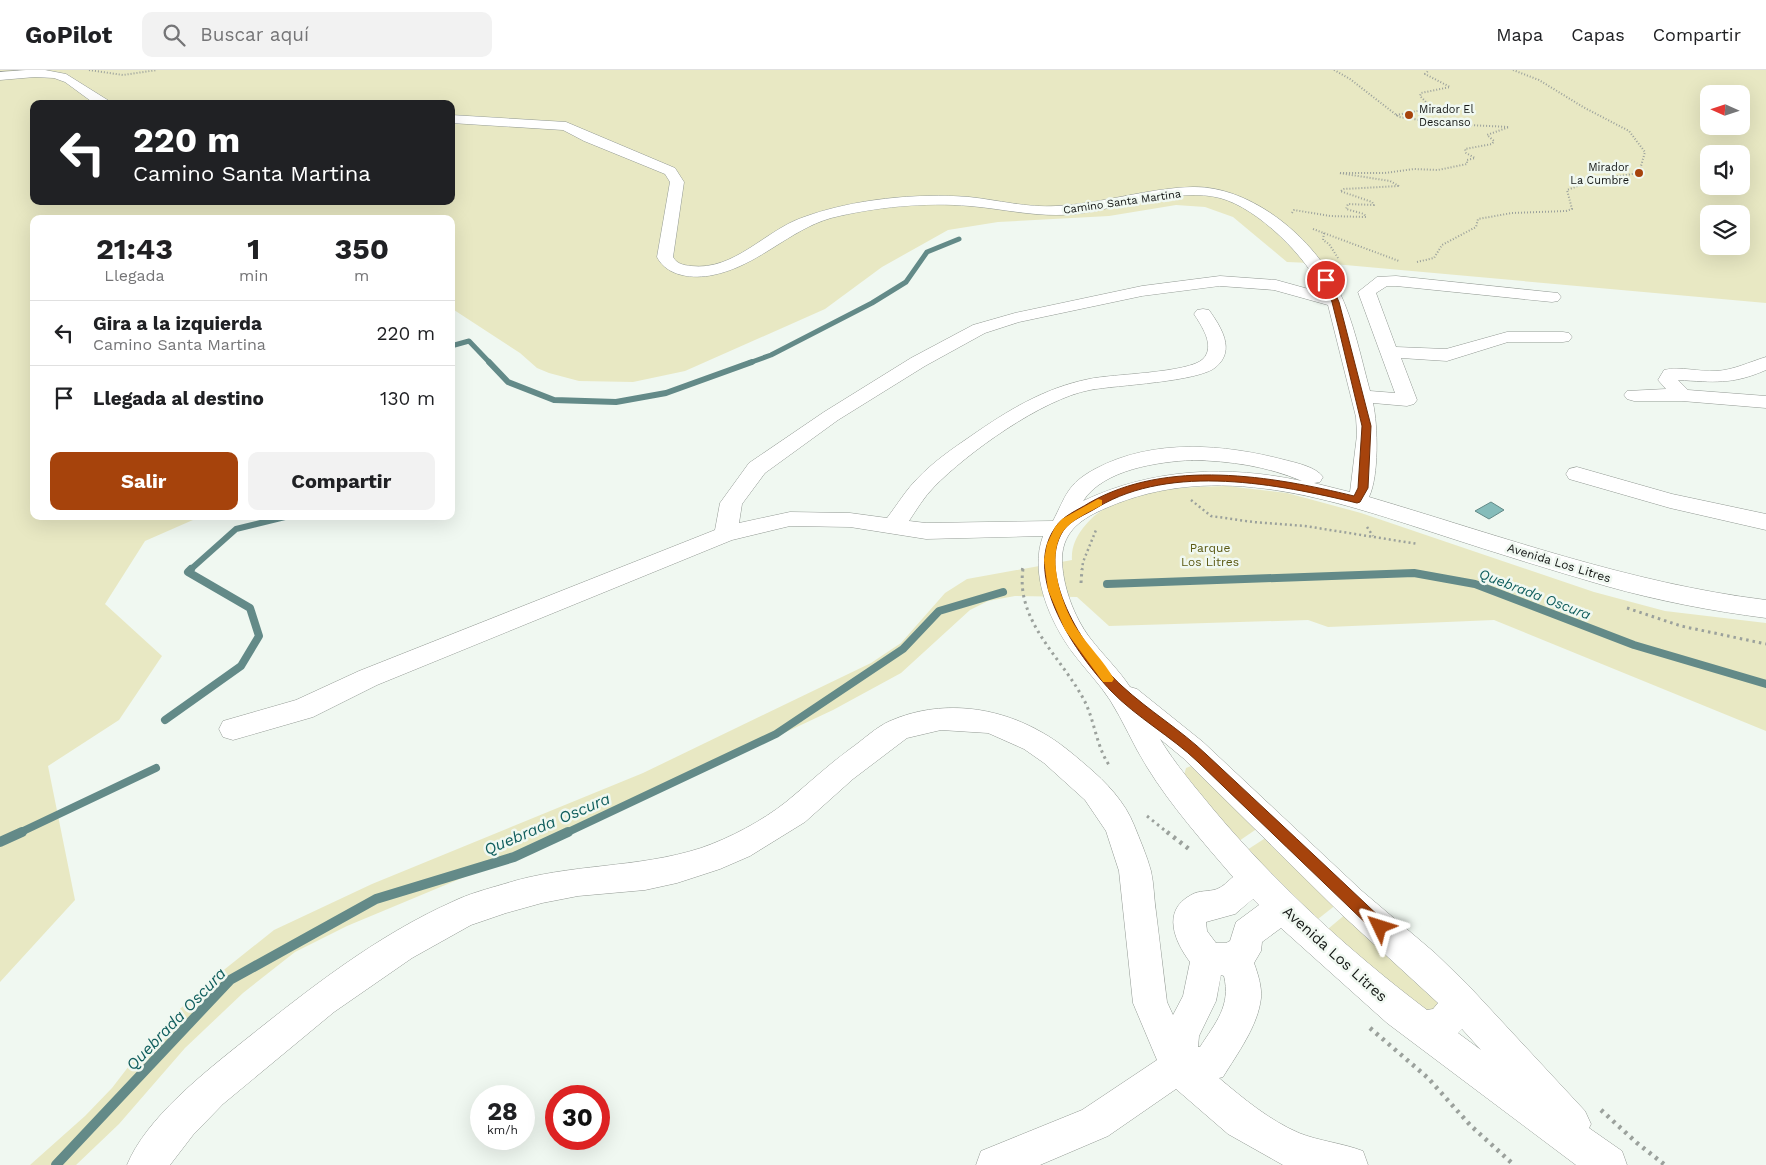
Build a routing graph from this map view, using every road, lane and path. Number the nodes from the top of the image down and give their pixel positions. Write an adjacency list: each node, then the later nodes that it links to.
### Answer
1 (87, 70): 2 (path)
2 (157, 70)
3 (1334, 70): 8 (path)
4 (1429, 70): 8 (path)
5 (1513, 70): 13 (path)
6 (0, 76): 7 (street)
7 (97, 100)
8 (1396, 115): 10 (path)
9 (455, 119): 15 (street, Camino Santa Martina)
10 (1294, 210)
11 (1338, 258): 12 (path)
12 (1401, 262)
13 (1410, 262)
14 (1552, 297): 18 (street)
15 (1336, 302): 22 (street, Camino Santa Martina); 31 (street)
16 (1203, 314): 28 (street)
17 (1562, 337): 18 (street)
18 (1390, 352): 22 (street)
19 (1766, 363): 21 (street)
20 (1634, 395): 21 (street)
21 (1682, 395): 23 (street)
22 (1360, 396): 26 (street, Camino Santa Martina)
23 (1766, 402)
24 (1577, 474): 27 (street)
25 (1189, 498): 32 (path)
26 (1357, 500): 29 (street, Avenida Los Litres); 35 (street, Avenida Los Litres)
27 (1766, 522)
28 (894, 525): 29 (street); 31 (street)
29 (1062, 526): 37 (street, Avenida Los Litres)
30 (1100, 526): 33 (path)
31 (726, 534): 38 (street)
32 (1426, 546)
33 (1082, 590)
34 (1625, 608): 36 (path)
35 (1766, 609)
36 (1766, 644)
37 (1117, 689): 39 (street, Avenida Los Litres); 40 (street, Avenida Los Litres)
38 (233, 729)
39 (1193, 750): 40 (street); 44 (street, Avenida Los Litres)
40 (1161, 766): 41 (street, Avenida Los Litres)
41 (1255, 879): 42 (street, Avenida Los Litres); 43 (street)
42 (1282, 907): 43 (street); 45 (street, Avenida Los Litres)
43 (1221, 957): 46 (street)
44 (1456, 997): 45 (street); 51 (street, Avenida Los Litres)
45 (1422, 1028): 51 (street, Avenida Los Litres)
46 (1178, 1067): 48 (street); 49 (street); 50 (street)
47 (1599, 1108): 52 (path)
48 (146, 1165)
49 (995, 1165)
50 (1349, 1165)
51 (1610, 1165)
52 (1665, 1165)

